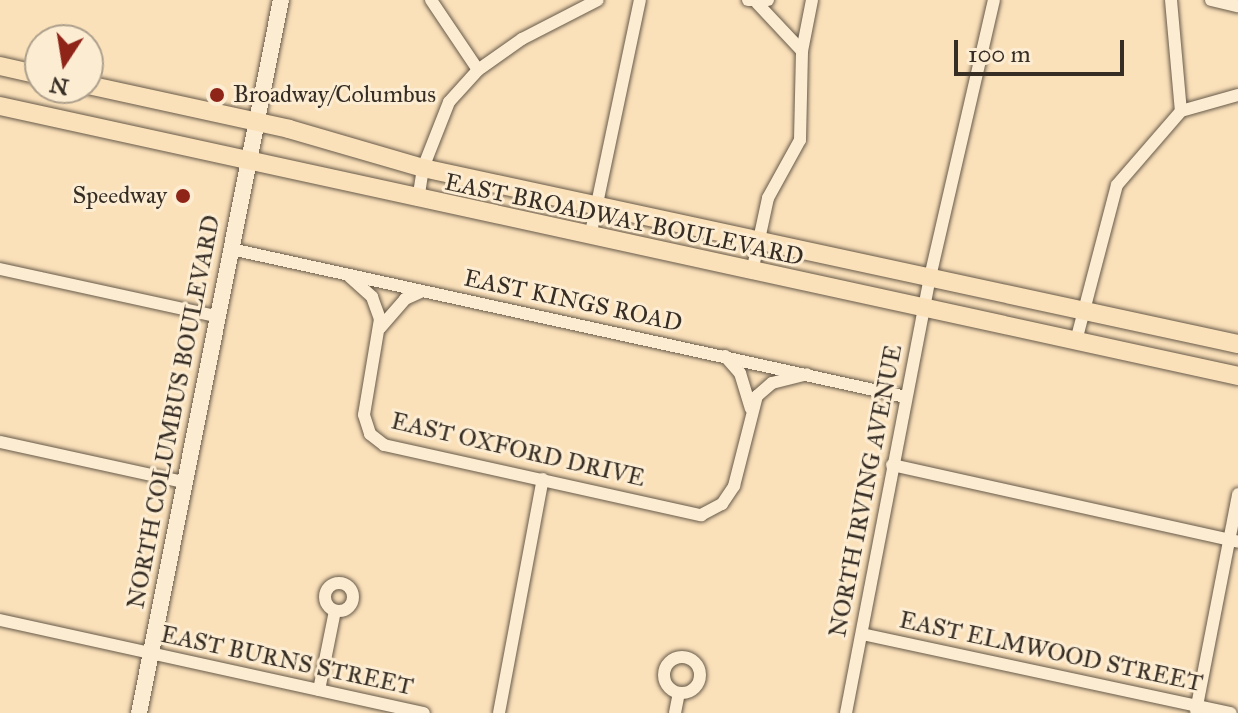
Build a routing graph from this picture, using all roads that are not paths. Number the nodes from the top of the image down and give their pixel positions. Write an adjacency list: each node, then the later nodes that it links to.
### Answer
1 (281, 0): 19 (street, NORTH COLUMBUS BOULEVARD)
2 (431, 0): 13 (street)
3 (598, 0): 13 (street)
4 (640, 0): 23 (street)
5 (812, 0): 11 (street)
6 (994, 0): 30 (street, NORTH IRVING AVENUE)
7 (1171, 0): 18 (street)
8 (1211, 0): 10 (street)
9 (758, 1): 11 (street)
10 (1238, 6)
11 (802, 51): 25 (street)
12 (0, 66): 14 (main road)
13 (478, 70): 21 (street)
14 (24, 71)
15 (104, 88): 19 (main road, EAST BROADWAY BOULEVARD)
16 (1238, 95): 18 (street)
17 (0, 106): 20 (main road, EAST BROADWAY BOULEVARD)
18 (1181, 111): 33 (street)
19 (255, 121): 20 (street, NORTH COLUMBUS BOULEVARD); 21 (main road, EAST BROADWAY BOULEVARD)
20 (249, 159): 22 (main road, EAST BROADWAY BOULEVARD); 26 (street, NORTH COLUMBUS BOULEVARD)
21 (423, 168): 22 (street); 23 (main road, EAST BROADWAY BOULEVARD)
22 (418, 200): 24 (main road, EAST BROADWAY BOULEVARD)
23 (597, 205): 24 (street); 25 (main road, EAST BROADWAY BOULEVARD)
24 (590, 237): 28 (main road, EAST BROADWAY BOULEVARD)
25 (759, 240): 28 (street); 30 (main road, EAST BROADWAY BOULEVARD)
26 (231, 249): 29 (street, EAST KINGS ROAD); 34 (street, NORTH COLUMBUS BOULEVARD)
27 (0, 269): 34 (street)
28 (752, 272): 32 (main road, EAST BROADWAY BOULEVARD)
29 (350, 277): 31 (street, EAST KINGS ROAD); 35 (street)
30 (930, 277): 32 (street, NORTH IRVING AVENUE); 33 (main road, EAST BROADWAY BOULEVARD)
31 (421, 292): 35 (street); 38 (street, EAST KINGS ROAD)
32 (924, 309): 36 (main road, EAST BROADWAY BOULEVARD); 41 (street, NORTH IRVING AVENUE)
33 (1083, 310): 36 (street); 37 (main road, EAST BROADWAY BOULEVARD)
34 (216, 316): 46 (street, NORTH COLUMBUS BOULEVARD)
35 (380, 328): 45 (street, EAST OXFORD DRIVE)
36 (1076, 341): 40 (main road, EAST BROADWAY BOULEVARD)
37 (1238, 344)
38 (725, 356): 39 (street, EAST KINGS ROAD); 42 (street)
39 (807, 374): 41 (street, EAST KINGS ROAD); 42 (street)
40 (1238, 376)
41 (906, 397): 44 (street, NORTH IRVING AVENUE)
42 (751, 408): 45 (street, EAST OXFORD DRIVE)
43 (0, 442): 46 (street)
44 (892, 465): 48 (street); 51 (street, NORTH IRVING AVENUE)
45 (543, 479): 58 (street)
46 (184, 482): 52 (street, NORTH COLUMBUS BOULEVARD)
47 (1238, 494): 48 (street)
48 (1234, 541): 55 (street)
49 (335, 611): 53 (street)
50 (0, 620): 52 (street, EAST BURNS STREET)
51 (862, 634): 55 (street, EAST ELMWOOD STREET); 60 (street, NORTH IRVING AVENUE)
52 (151, 653): 53 (street, EAST BURNS STREET); 56 (street, NORTH COLUMBUS BOULEVARD)
53 (319, 690): 57 (street, EAST BURNS STREET)
54 (679, 693): 59 (street)
55 (1196, 710): 61 (street, EAST ELMWOOD STREET)
56 (139, 713)
57 (424, 713)
58 (499, 713)
59 (675, 713)
60 (846, 713)
61 (1231, 713)

